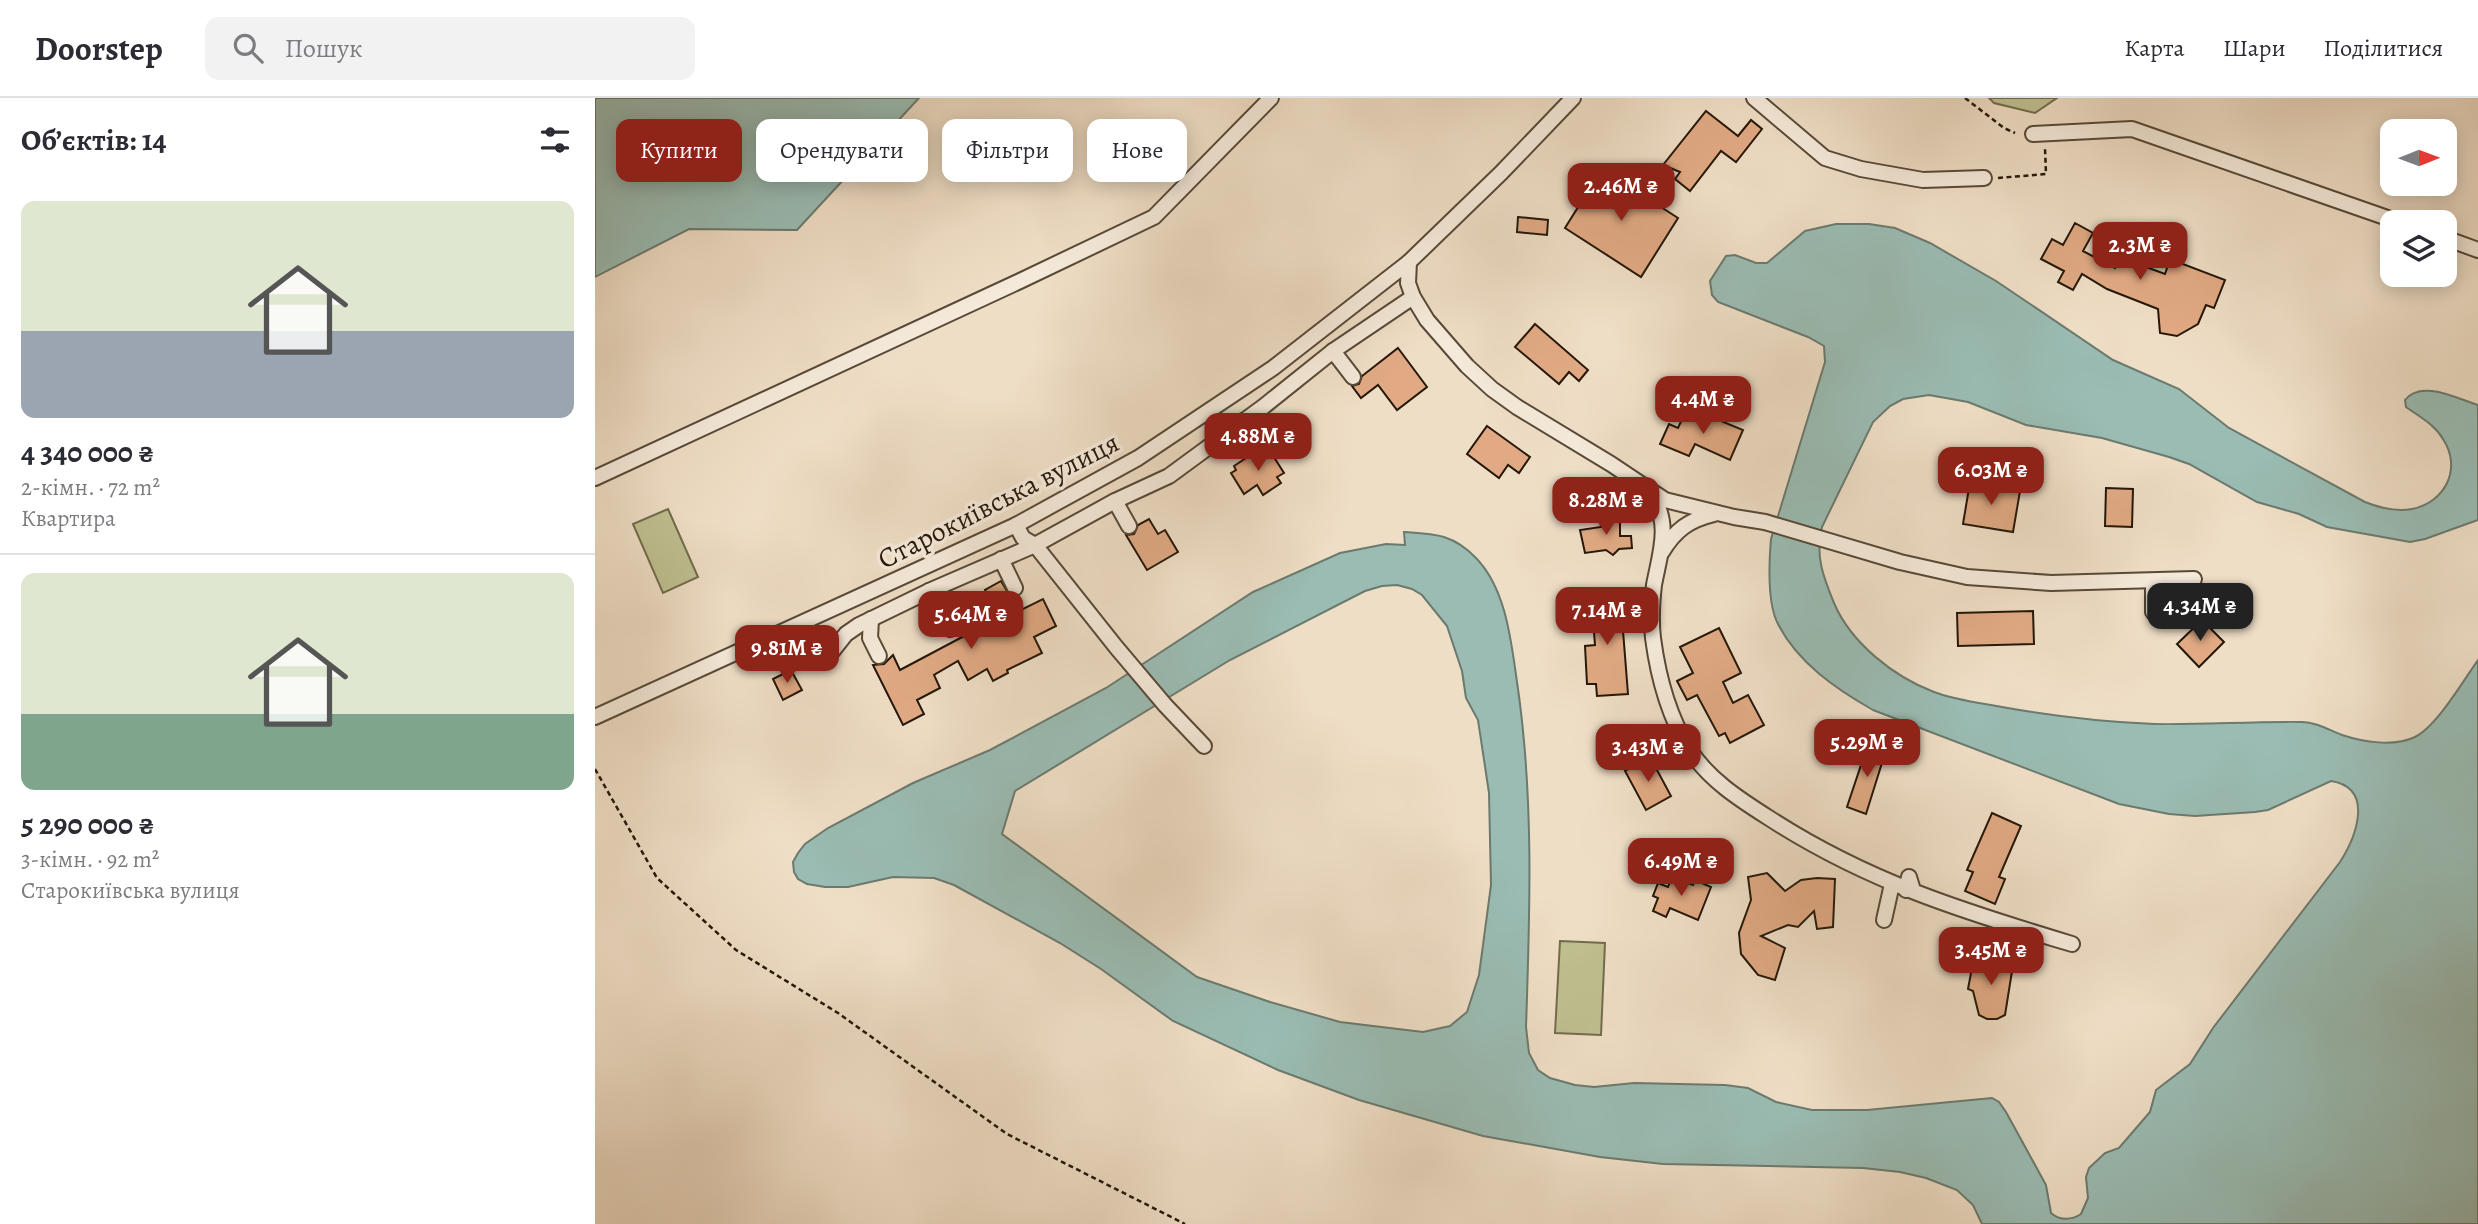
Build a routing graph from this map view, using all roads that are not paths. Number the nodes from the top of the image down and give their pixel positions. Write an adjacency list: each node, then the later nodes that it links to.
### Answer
1 (1271, 98): 16 (street)
2 (1573, 98): 9 (street, Старокиївська вулиця)
3 (1754, 98): 5 (street)
4 (2038, 134): 6 (street)
5 (1985, 178)
6 (2380, 215)
7 (2457, 242): 8 (street)
8 (2478, 250)
9 (1409, 262): 10 (street); 19 (street, Старокиївська вулиця)
10 (1413, 297): 11 (street); 15 (street)
11 (1333, 351): 12 (street); 13 (street)
12 (1353, 377)
13 (1243, 421): 14 (street); 17 (street)
14 (1262, 445)
15 (1627, 474): 18 (street); 22 (street)
16 (595, 478)
17 (1115, 501): 20 (street); 21 (street)
18 (1715, 513): 22 (street); 25 (street)
19 (1016, 525): 21 (street); 33 (street, Старокиївська вулиця)
20 (1129, 526)
21 (1035, 545): 23 (street); 34 (street)
22 (1661, 554): 35 (street)
23 (1001, 559): 26 (street); 27 (street)
24 (2194, 579): 25 (street)
25 (2153, 582): 28 (street)
26 (1015, 588)
27 (929, 591): 29 (street); 30 (street)
28 (2153, 612)
29 (865, 622): 31 (street); 32 (street)
30 (950, 629)
31 (879, 656)
32 (827, 657)
33 (595, 717)
34 (1204, 746)
35 (1903, 887): 36 (street); 37 (street)
36 (1884, 920)
37 (2072, 944)

